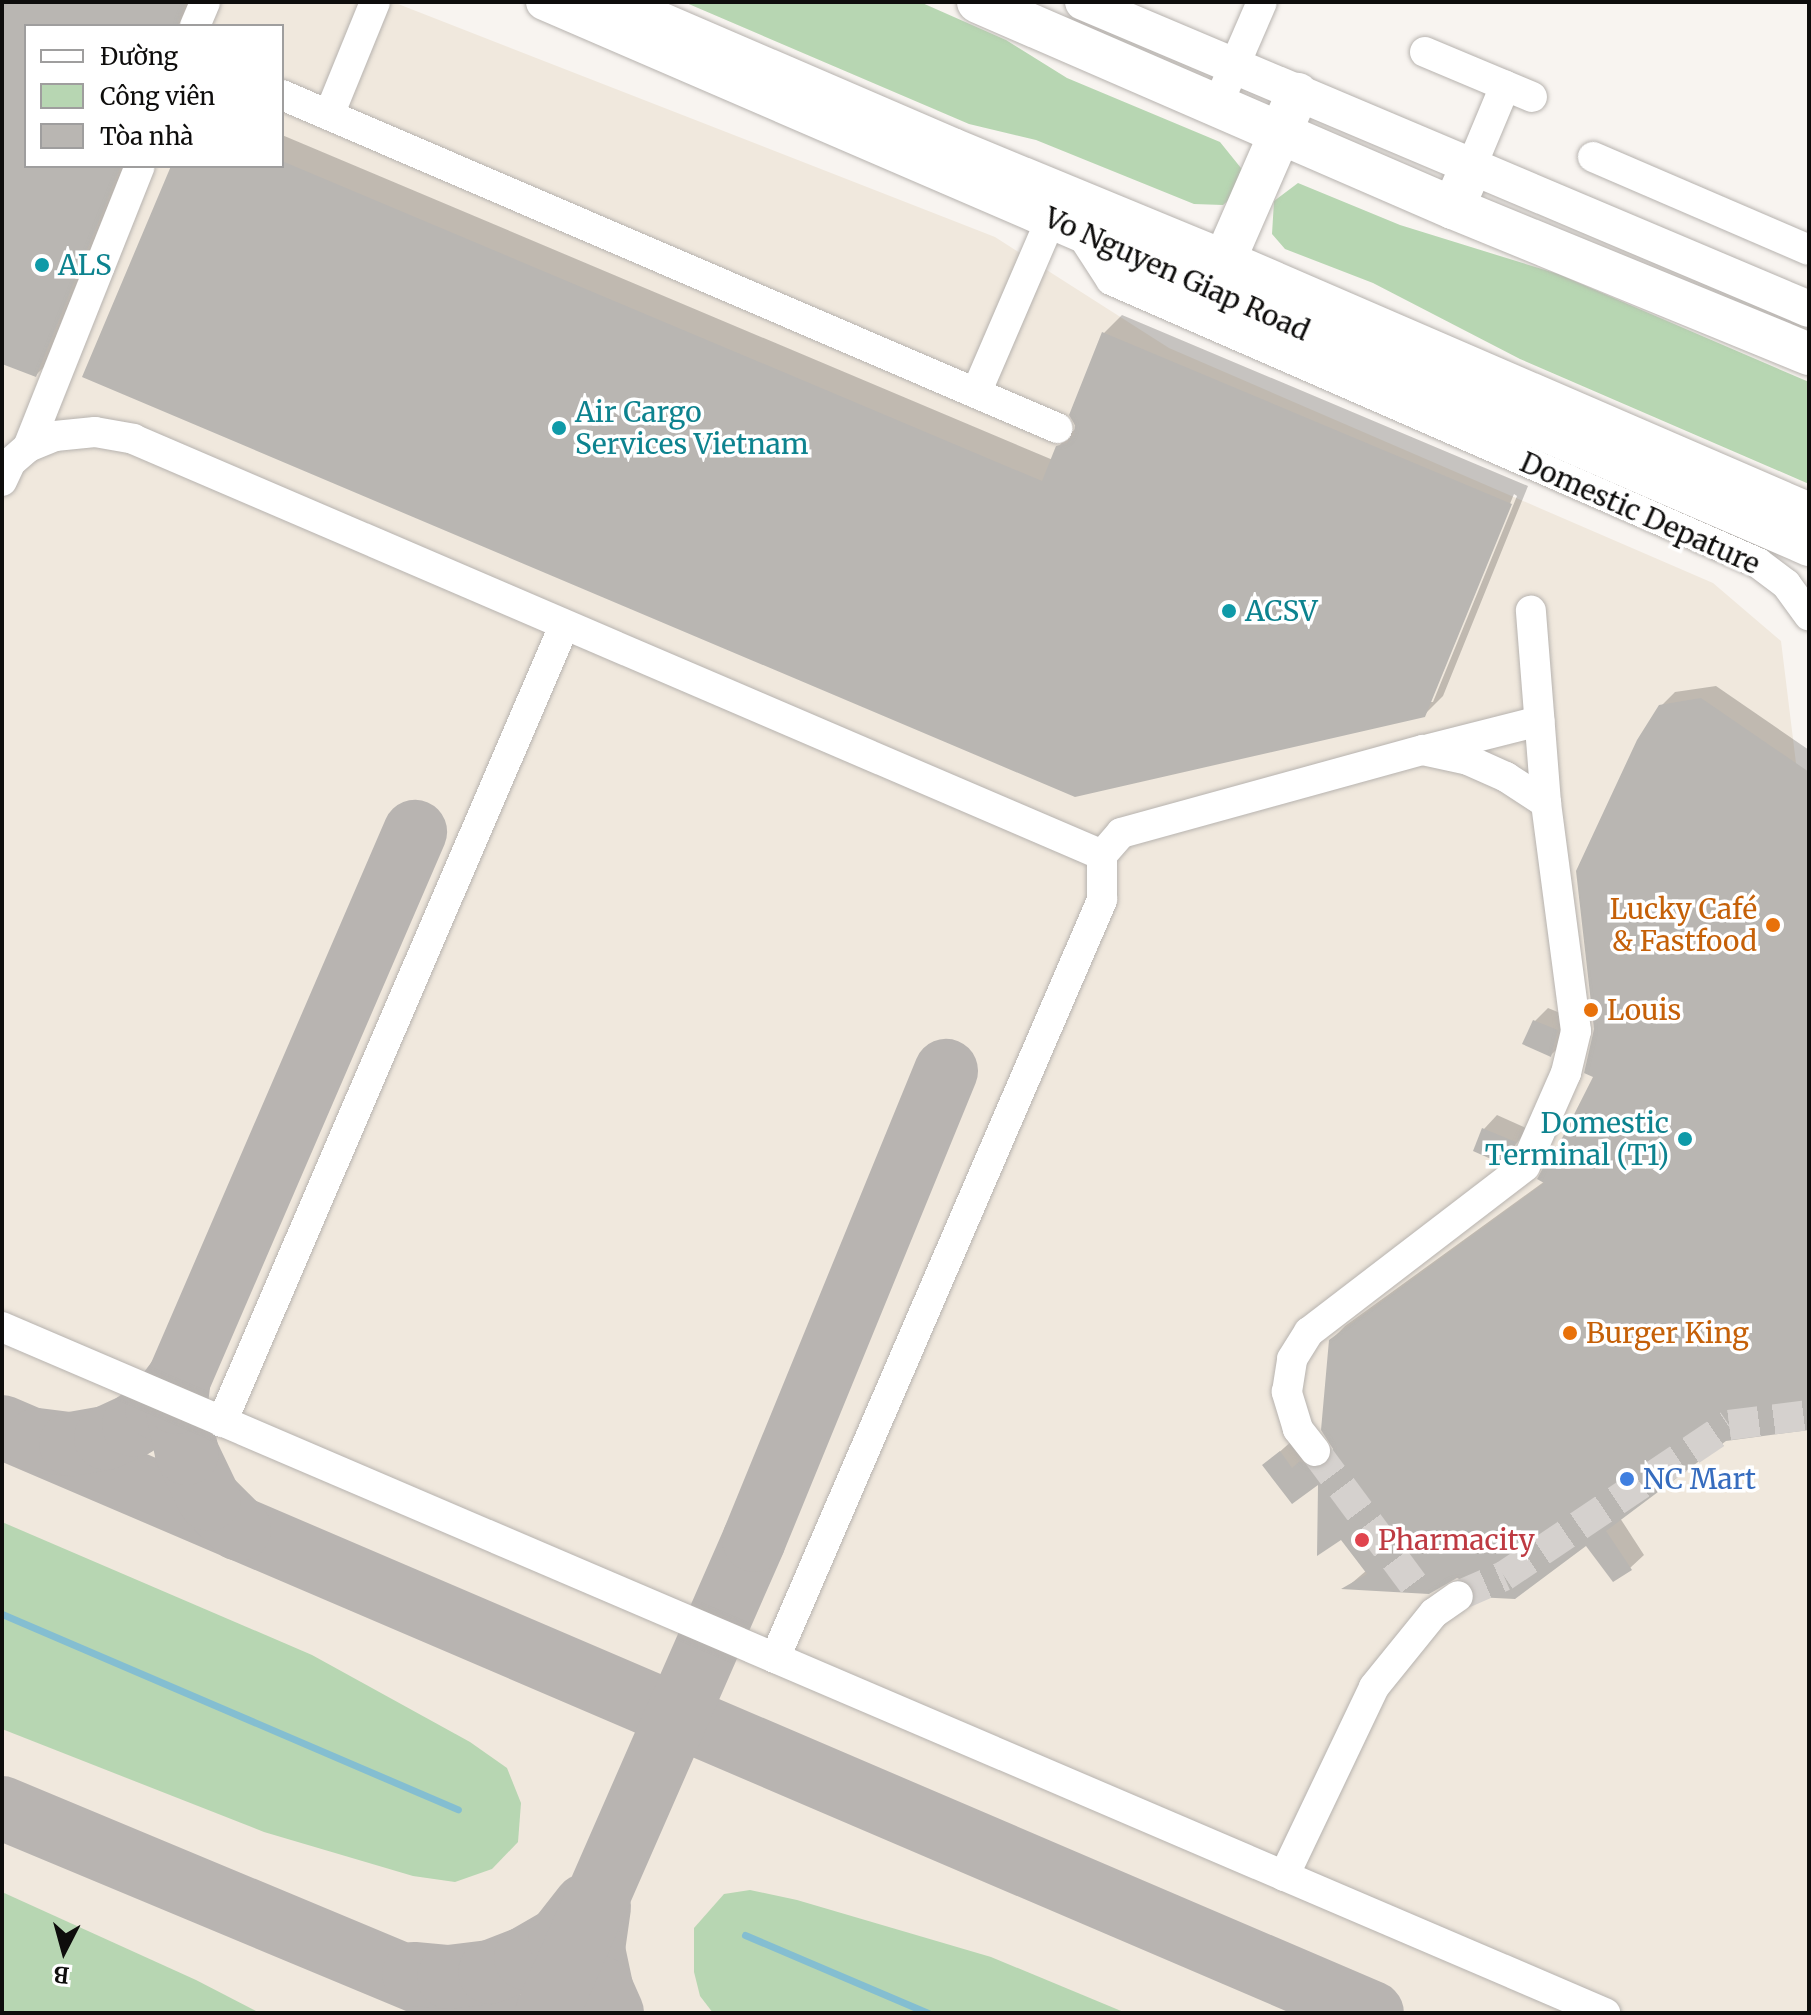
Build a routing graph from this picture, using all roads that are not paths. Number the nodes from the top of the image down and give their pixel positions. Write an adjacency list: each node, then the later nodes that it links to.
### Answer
1 (205, 2): 9 (lane)
2 (375, 2): 16 (lane)
3 (544, 2): 22 (main road, Vo Nguyen Giap Road)
4 (611, 2): 18 (highway, Vo Nguyen Giap Road)
5 (978, 2): 11 (highway)
6 (1083, 2): 8 (main road)
7 (1262, 2): 12 (lane)
8 (1137, 12): 11 (lane); 12 (main road)
9 (196, 24)
10 (1425, 52): 20 (lane)
11 (1117, 62): 15 (highway)
12 (1234, 66): 13 (main road); 15 (lane)
13 (1297, 94): 17 (highway); 20 (main road)
14 (284, 96): 16 (lane)
15 (1217, 106): 17 (highway)
16 (329, 115): 30 (lane)
17 (1280, 133): 23 (highway); 26 (highway)
18 (952, 149): 22 (main road); 24 (highway, Vo Nguyen Giap Road)
19 (1593, 157): 25 (lane)
20 (1472, 165): 23 (highway); 27 (main road)
21 (139, 168): 33 (lane)
22 (999, 196): 24 (main road, Vo Nguyen Giap Road)
23 (1453, 208): 28 (highway)
24 (1064, 215): 26 (highway, Vo Nguyen Giap Road); 30 (lane); 38 (lane, Domestic Depature)
25 (1809, 250)
26 (1218, 275): 29 (highway, Vo Nguyen Giap Road); 31 (main road, Vo Nguyen Giap Road)
27 (1809, 309)
28 (1809, 354)
29 (1468, 366): 31 (main road); 35 (highway, Vo Nguyen Giap Road)
30 (976, 393): 32 (lane)
31 (1485, 408): 36 (main road, Vo Nguyen Giap Road)
32 (1057, 428)
33 (28, 447): 34 (lane); 39 (lane)
34 (2, 481)
35 (1809, 514)
36 (1809, 548)
37 (1531, 611): 40 (lane)
38 (1809, 616)
39 (564, 626): 43 (lane); 45 (lane)
40 (1540, 721): 41 (lane); 42 (lane)
41 (1423, 750): 42 (lane); 43 (lane)
42 (1546, 803): 46 (lane)
43 (1102, 855): 48 (lane)
44 (2, 1327): 45 (lane)
45 (222, 1422): 48 (lane)
46 (1315, 1451)
47 (1437, 1601): 49 (lane)
48 (775, 1658): 49 (lane)
49 (1284, 1876): 50 (lane)
50 (1605, 2013)

